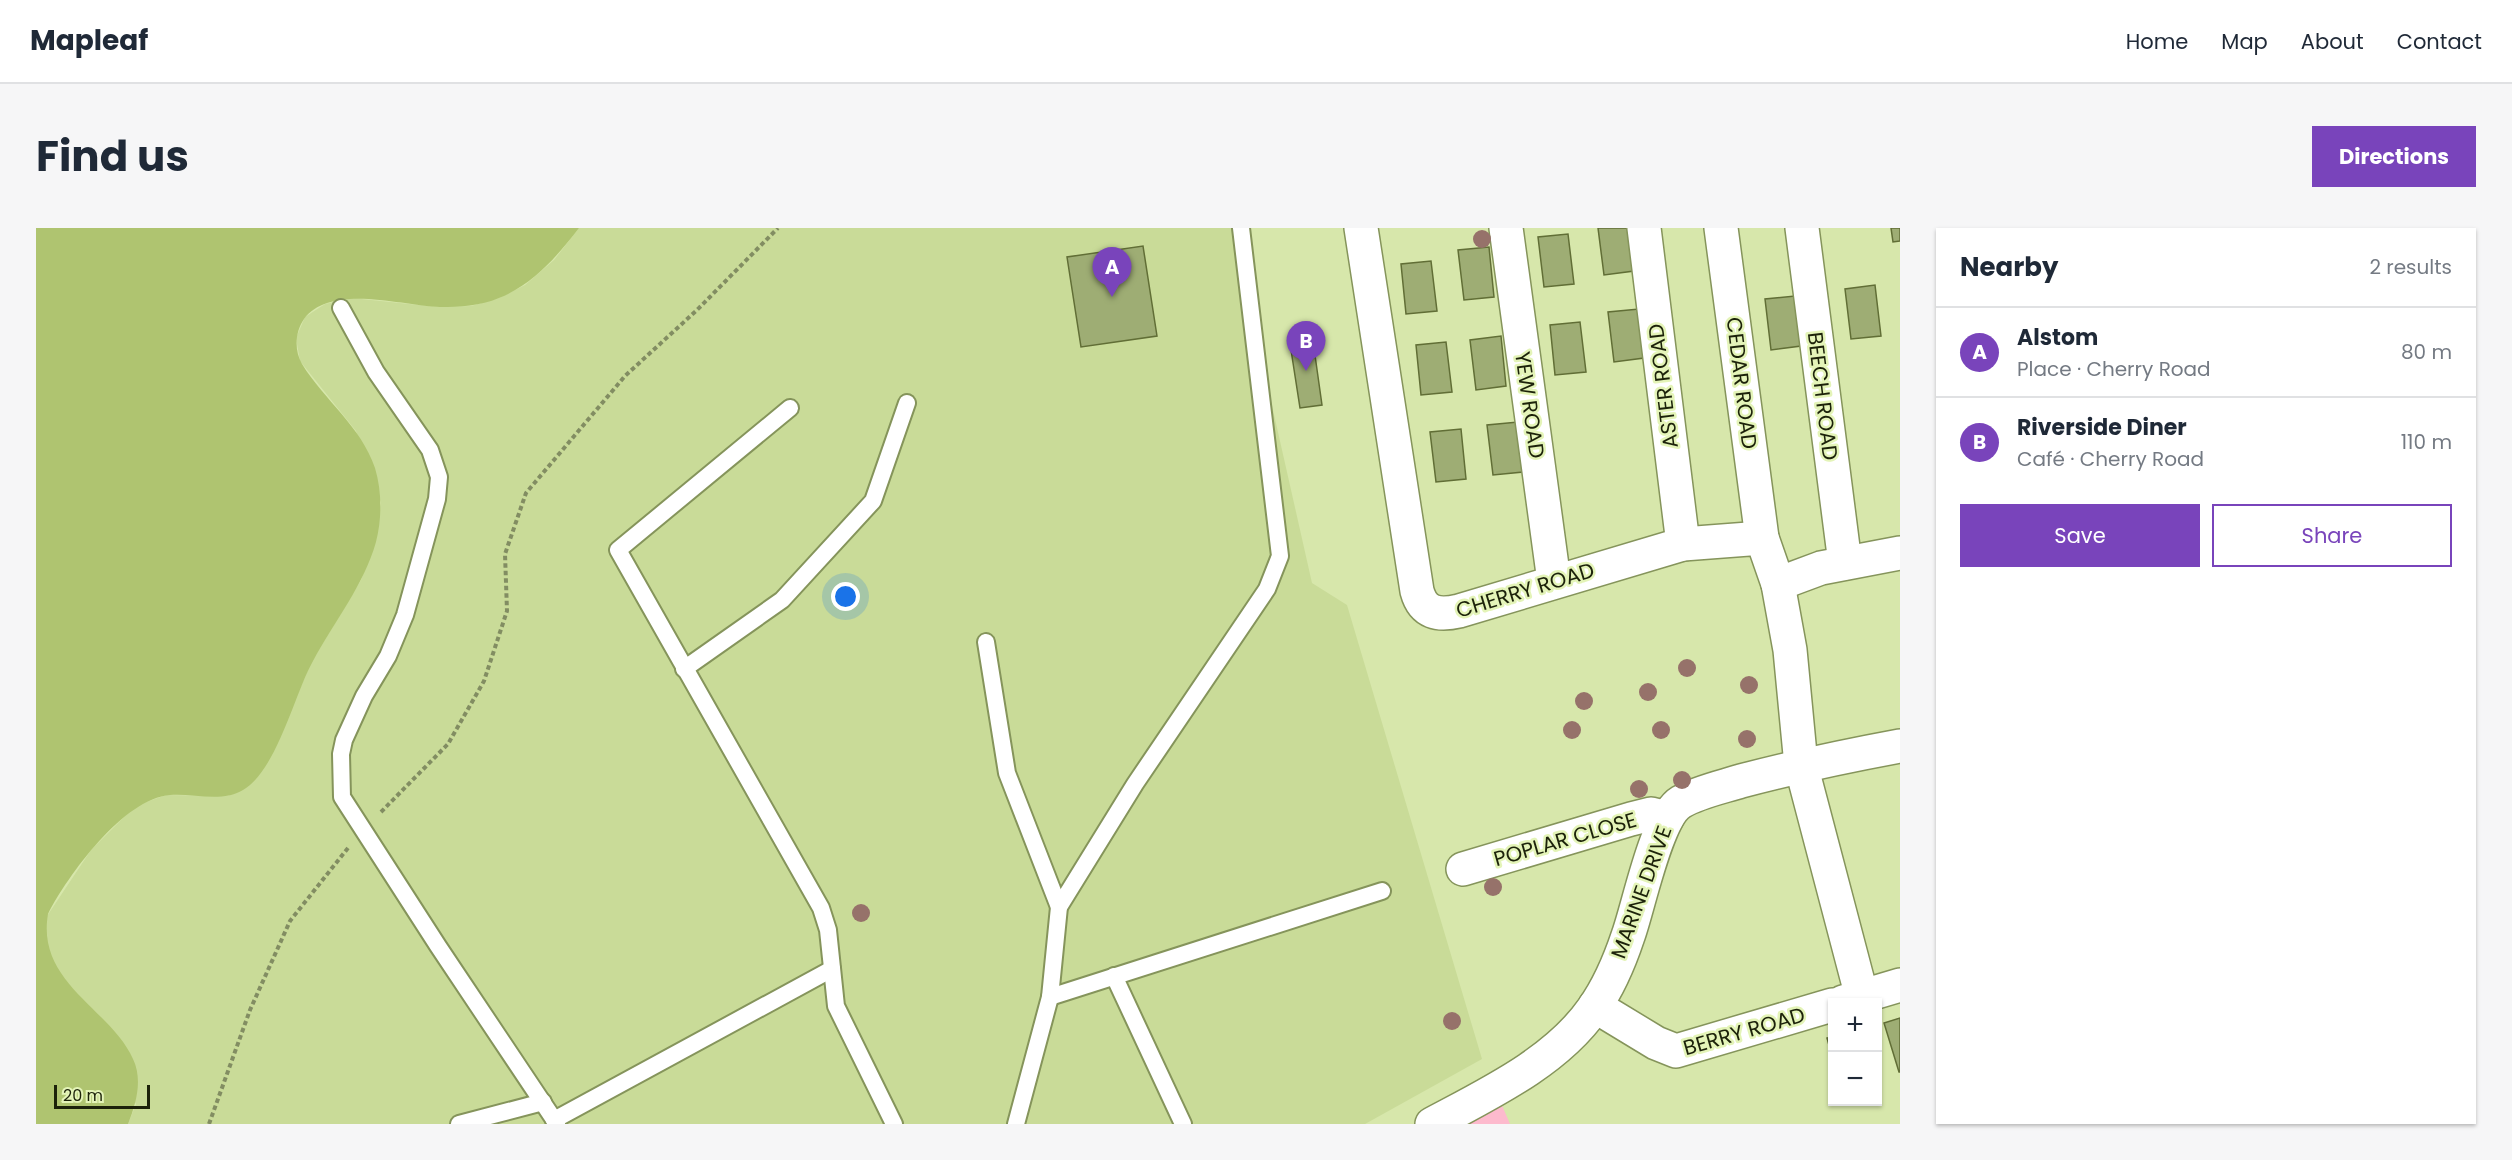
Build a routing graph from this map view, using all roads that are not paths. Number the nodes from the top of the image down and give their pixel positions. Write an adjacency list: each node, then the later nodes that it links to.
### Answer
1 (1241, 228): 23 (lane)
2 (1361, 228): 14 (street, CHERRY ROAD)
3 (1506, 228): 14 (street, YEW ROAD)
4 (1644, 228): 11 (street, ASTER ROAD)
5 (1721, 228): 10 (street, CEDAR ROAD)
6 (1802, 228): 13 (street, BEECH ROAD)
7 (341, 308): 32 (lane)
8 (907, 403): 17 (lane)
9 (790, 408): 17 (lane)
10 (1762, 538): 11 (street, CHERRY ROAD); 15 (street)
11 (1683, 544): 14 (street, CHERRY ROAD)
12 (1900, 553): 13 (street)
13 (1845, 563): 15 (street)
14 (1554, 581)
15 (1778, 584): 19 (street)
16 (986, 642): 23 (lane)
17 (684, 669): 24 (lane)
18 (1900, 746): 19 (street, MARINE DRIVE)
19 (1801, 765): 20 (street, MARINE DRIVE); 28 (street)
20 (1667, 818): 21 (street, POPLAR CLOSE); 30 (street, MARINE DRIVE)
21 (1463, 869)
22 (1382, 891): 25 (lane)
23 (1059, 907): 27 (lane)
24 (831, 969): 33 (lane); 35 (lane)
25 (1114, 976): 27 (lane); 37 (lane)
26 (1900, 985): 29 (street, BERRY ROAD)
27 (1050, 997): 36 (lane)
28 (1845, 998)
29 (1859, 998)
30 (1595, 1006): 31 (street, BERRY ROAD); 38 (street, MARINE DRIVE)
31 (1828, 1007)
32 (543, 1102): 33 (lane); 34 (lane)
33 (556, 1122)
34 (459, 1124)
35 (894, 1124)
36 (1016, 1124)
37 (1183, 1124)
38 (1432, 1124)

